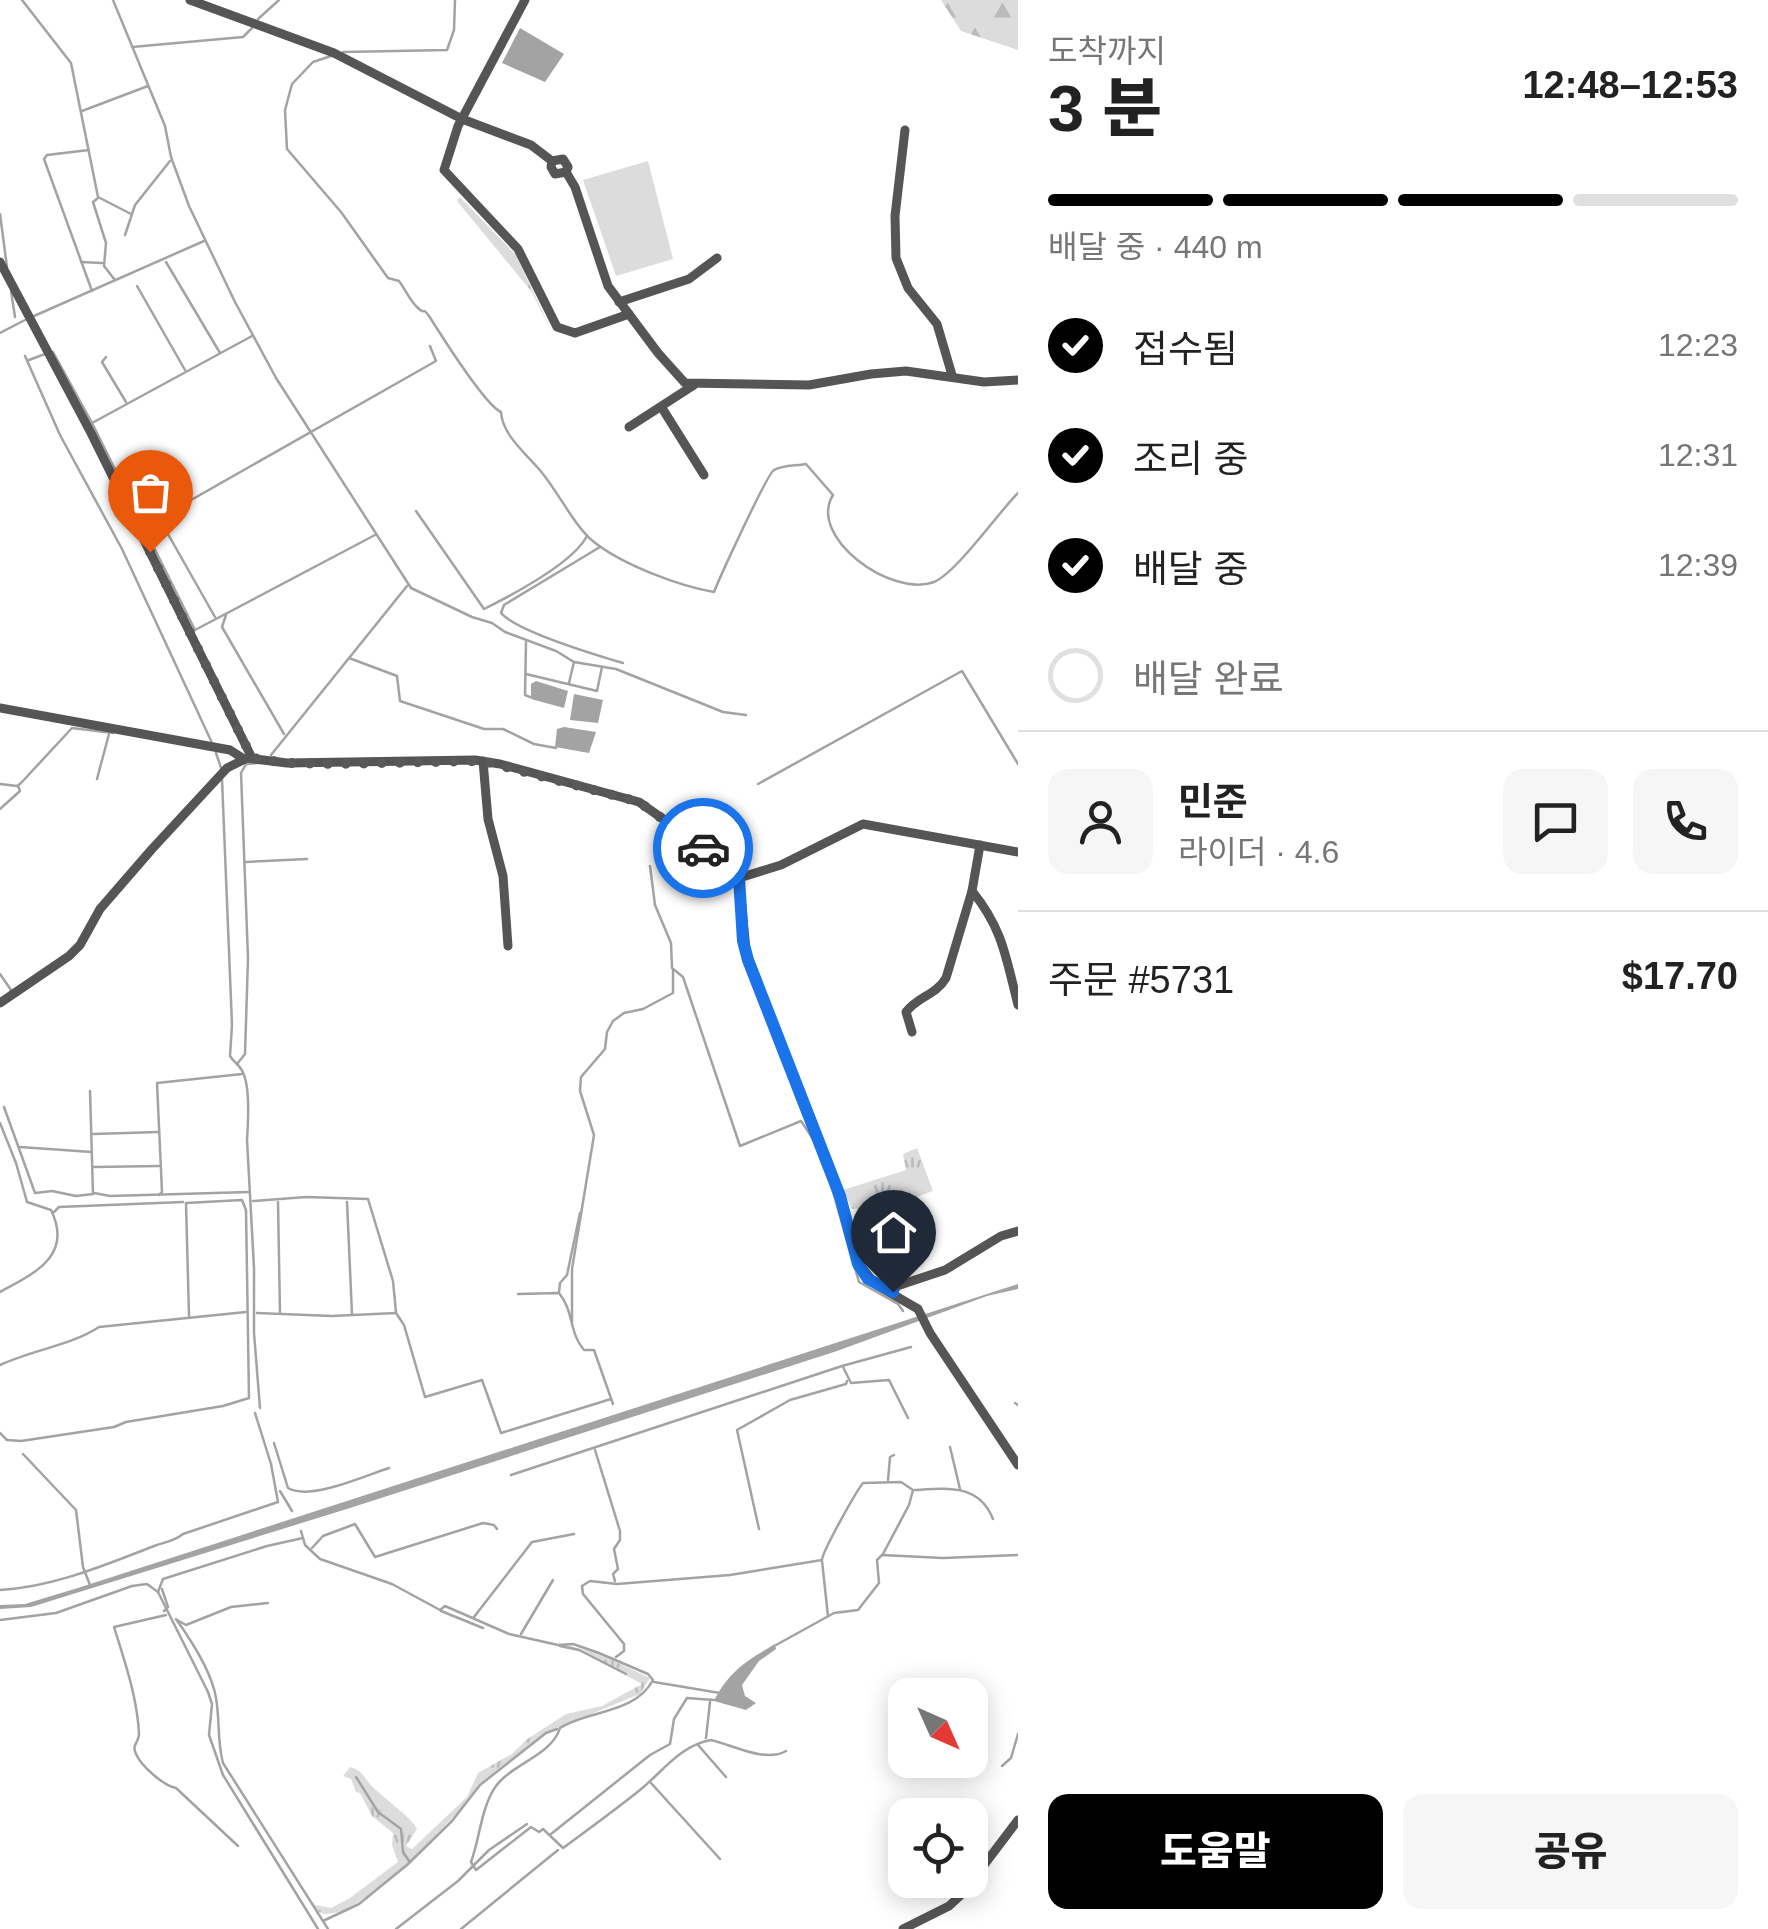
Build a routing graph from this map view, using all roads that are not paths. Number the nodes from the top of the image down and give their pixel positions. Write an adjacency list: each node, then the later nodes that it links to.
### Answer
1 (190, 0): 3 (street)
2 (525, 0): 3 (street)
3 (462, 119): 7 (street); 8 (street)
4 (905, 130): 9 (street)
5 (717, 258): 7 (street)
6 (0, 262): 16 (street)
7 (620, 302): 8 (street)
8 (629, 314): 11 (street)
9 (952, 375): 10 (street); 11 (street)
10 (1018, 380)
11 (694, 386): 12 (street)
12 (662, 408): 13 (street); 14 (street)
13 (629, 427)
14 (704, 475)
15 (0, 708): 16 (street)
16 (248, 758): 17 (street); 23 (street)
17 (483, 761): 20 (street); 22 (street)
18 (980, 846): 19 (street); 20 (street); 21 (street)
19 (1018, 852)
20 (739, 878): 27 (street)
21 (972, 890): 24 (street); 25 (street)
22 (508, 946)
23 (0, 1003)
24 (1018, 1004)
25 (912, 1032)
26 (1018, 1231): 27 (street)
27 (893, 1292): 28 (street)
28 (1018, 1465)
29 (1018, 1820): 30 (street)
30 (903, 1929)

